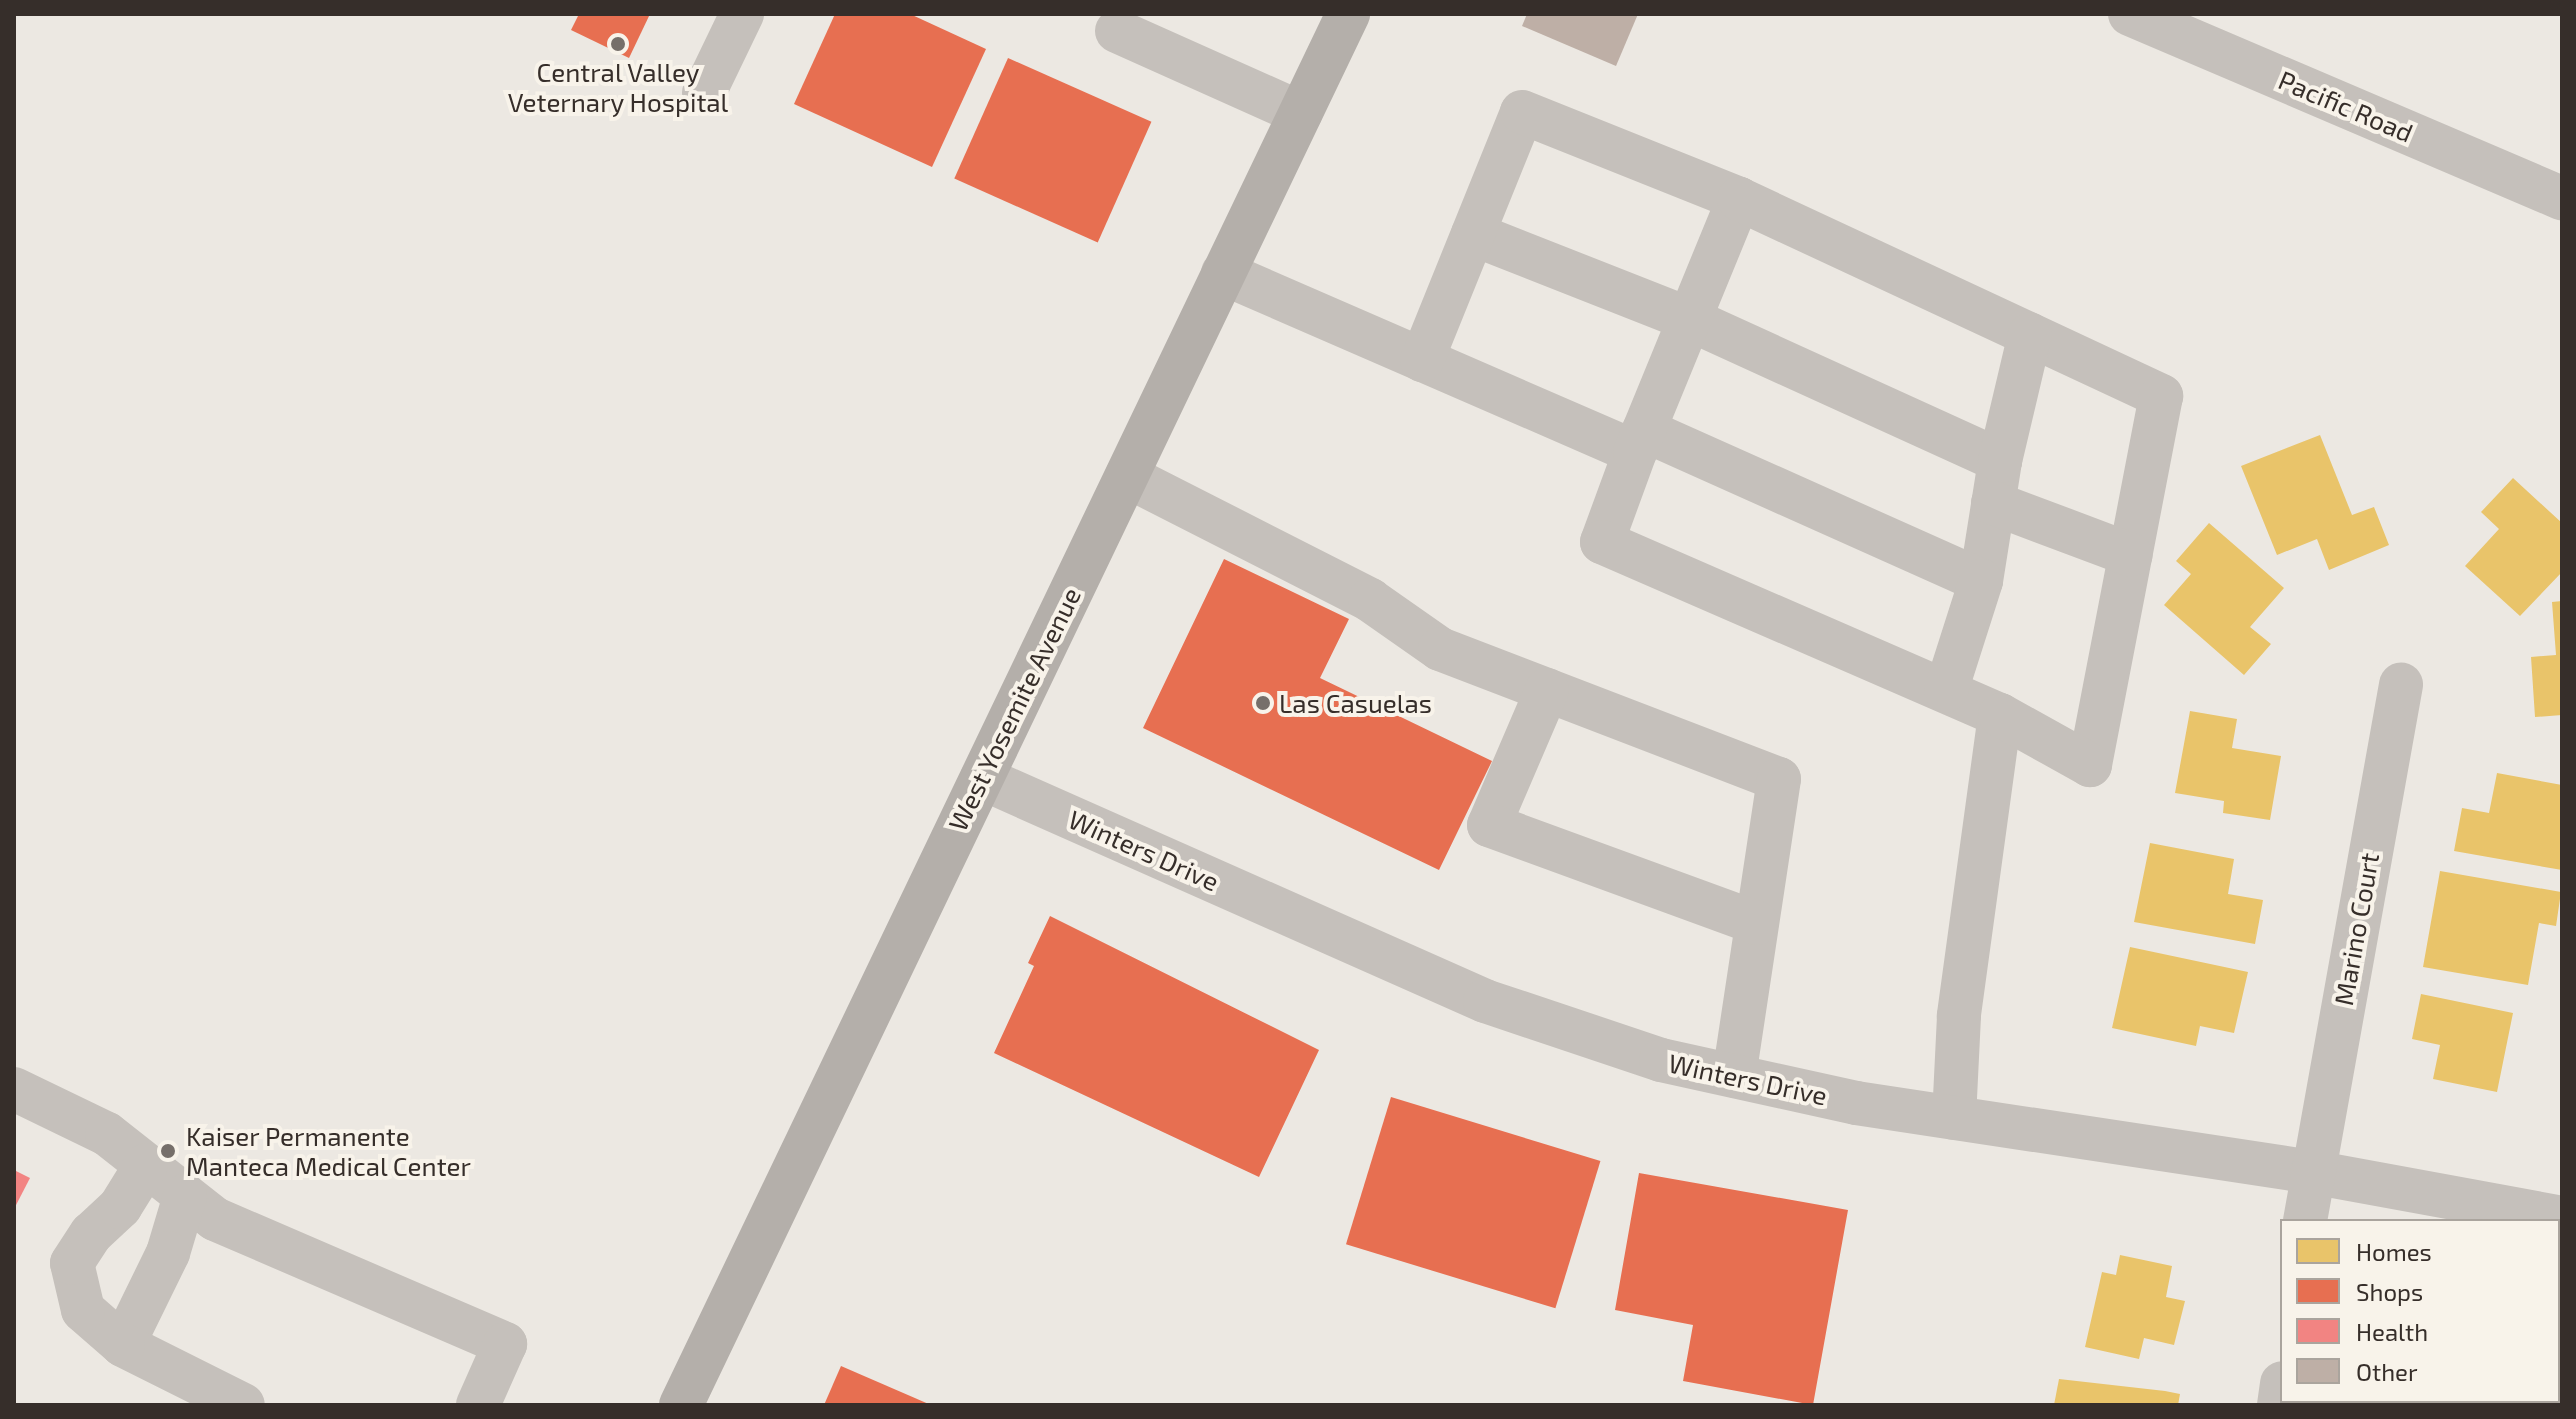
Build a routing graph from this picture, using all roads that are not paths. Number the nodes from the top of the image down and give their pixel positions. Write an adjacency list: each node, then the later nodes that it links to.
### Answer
1 (742, 14): 5 (street)
2 (1348, 14): 6 (main road, West Yosemite Avenue)
3 (2130, 14): 7 (street, Pacific Road)
4 (1109, 20): 6 (street)
5 (704, 93)
6 (1300, 113): 10 (main road, West Yosemite Avenue)
7 (2562, 198)
8 (1739, 199): 9 (street); 11 (street); 12 (street)
9 (1473, 234): 11 (street); 13 (street)
10 (1223, 273): 13 (street); 16 (main road, West Yosemite Avenue)
11 (1689, 319): 14 (street); 15 (street)
12 (2030, 334): 15 (street); 18 (street)
13 (1422, 360): 14 (street)
14 (1639, 441): 19 (street); 22 (street)
15 (2000, 461): 17 (street)
16 (1127, 476): 21 (street); 24 (main road, West Yosemite Avenue)
17 (1993, 503): 18 (street); 19 (street)
18 (2131, 555): 23 (street)
19 (1981, 581): 22 (street)
20 (2401, 685): 30 (street, Marino Court)
21 (1547, 690): 25 (street); 25 (street)
22 (1946, 691): 23 (street)
23 (2000, 715): 28 (street)
24 (982, 778): 26 (street, Winters Drive); 37 (main road, West Yosemite Avenue)
25 (1757, 923): 26 (street)
26 (1734, 1076): 28 (street, Winters Drive)
27 (14, 1089): 29 (street)
28 (1954, 1118): 30 (street, Winters Drive)
29 (146, 1165): 31 (street); 34 (street)
30 (2312, 1172): 32 (street, Winters Drive); 33 (street, Marino Court)
31 (185, 1196): 34 (street); 36 (street)
32 (2562, 1218)
33 (2305, 1219)
34 (123, 1345): 35 (street)
35 (243, 1405)
36 (478, 1405)
37 (681, 1405)

